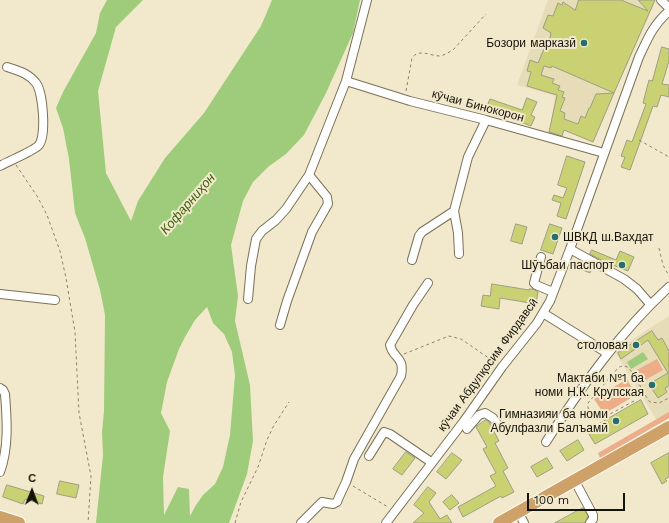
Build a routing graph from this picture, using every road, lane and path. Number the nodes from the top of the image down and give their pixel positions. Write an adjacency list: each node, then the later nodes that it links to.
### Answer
1 (367, 0): 5 (street)
2 (666, 4): 9 (street, кӯчаи Абдулқосим Фирдавсӣ)
3 (486, 14): 6 (path)
4 (7, 67): 11 (street)
5 (346, 81): 6 (street, кӯчаи Бинокорон); 13 (street)
6 (404, 99): 7 (street, кӯчаи Бинокорон)
7 (486, 120): 9 (street, кӯчаи Бинокорон); 14 (street)
8 (639, 140): 10 (path)
9 (604, 154): 16 (street, кӯчаи Абдулқосим Фирдавсӣ)
10 (669, 157)
11 (12, 160): 12 (street); 51 (path)
12 (0, 164)
13 (310, 176): 25 (street); 29 (street)
14 (454, 211): 17 (street); 19 (street)
15 (659, 248): 20 (path)
16 (570, 249): 23 (street, кӯчаи Абдулқосим Фирдавсӣ); 27 (street)
17 (459, 254)
18 (541, 257): 23 (street)
19 (412, 260)
20 (669, 276)
21 (428, 284): 31 (street)
22 (669, 287): 27 (street)
23 (553, 292): 28 (street, кӯчаи Абдулқосим Фирдавсӣ)
24 (0, 294): 26 (street)
25 (248, 299)
26 (55, 300)
27 (650, 304): 30 (street)
28 (543, 313): 30 (street); 32 (street, кӯчаи Абдулқосим Фирдавсӣ)
29 (280, 325)
30 (607, 353): 41 (street)
31 (398, 356): 32 (path); 45 (street)
32 (502, 367): 43 (street, кӯчаи Абдулқосим Фирдавсӣ)
33 (0, 388): 44 (street)
34 (669, 398): 35 (path)
35 (634, 401)
36 (289, 402): 52 (path)
37 (669, 427): 55 (highway)
38 (500, 428): 39 (street)
39 (467, 429)
40 (669, 433): 46 (highway)
41 (546, 442)
42 (369, 456): 43 (street)
43 (431, 462): 47 (street, кӯчаи Абдулқосим Фирдавсӣ)
44 (0, 472)
45 (346, 482): 47 (path); 53 (street)
46 (577, 485): 49 (highway); 57 (street)
47 (396, 510): 54 (street, кӯчаи Абдулқосим Фирдавсӣ)
48 (0, 517): 50 (highway)
49 (523, 520): 56 (highway)
50 (19, 523)
51 (88, 523)
52 (235, 523)
53 (301, 523)
54 (386, 523)
55 (499, 523)
56 (510, 523)
57 (590, 523)

